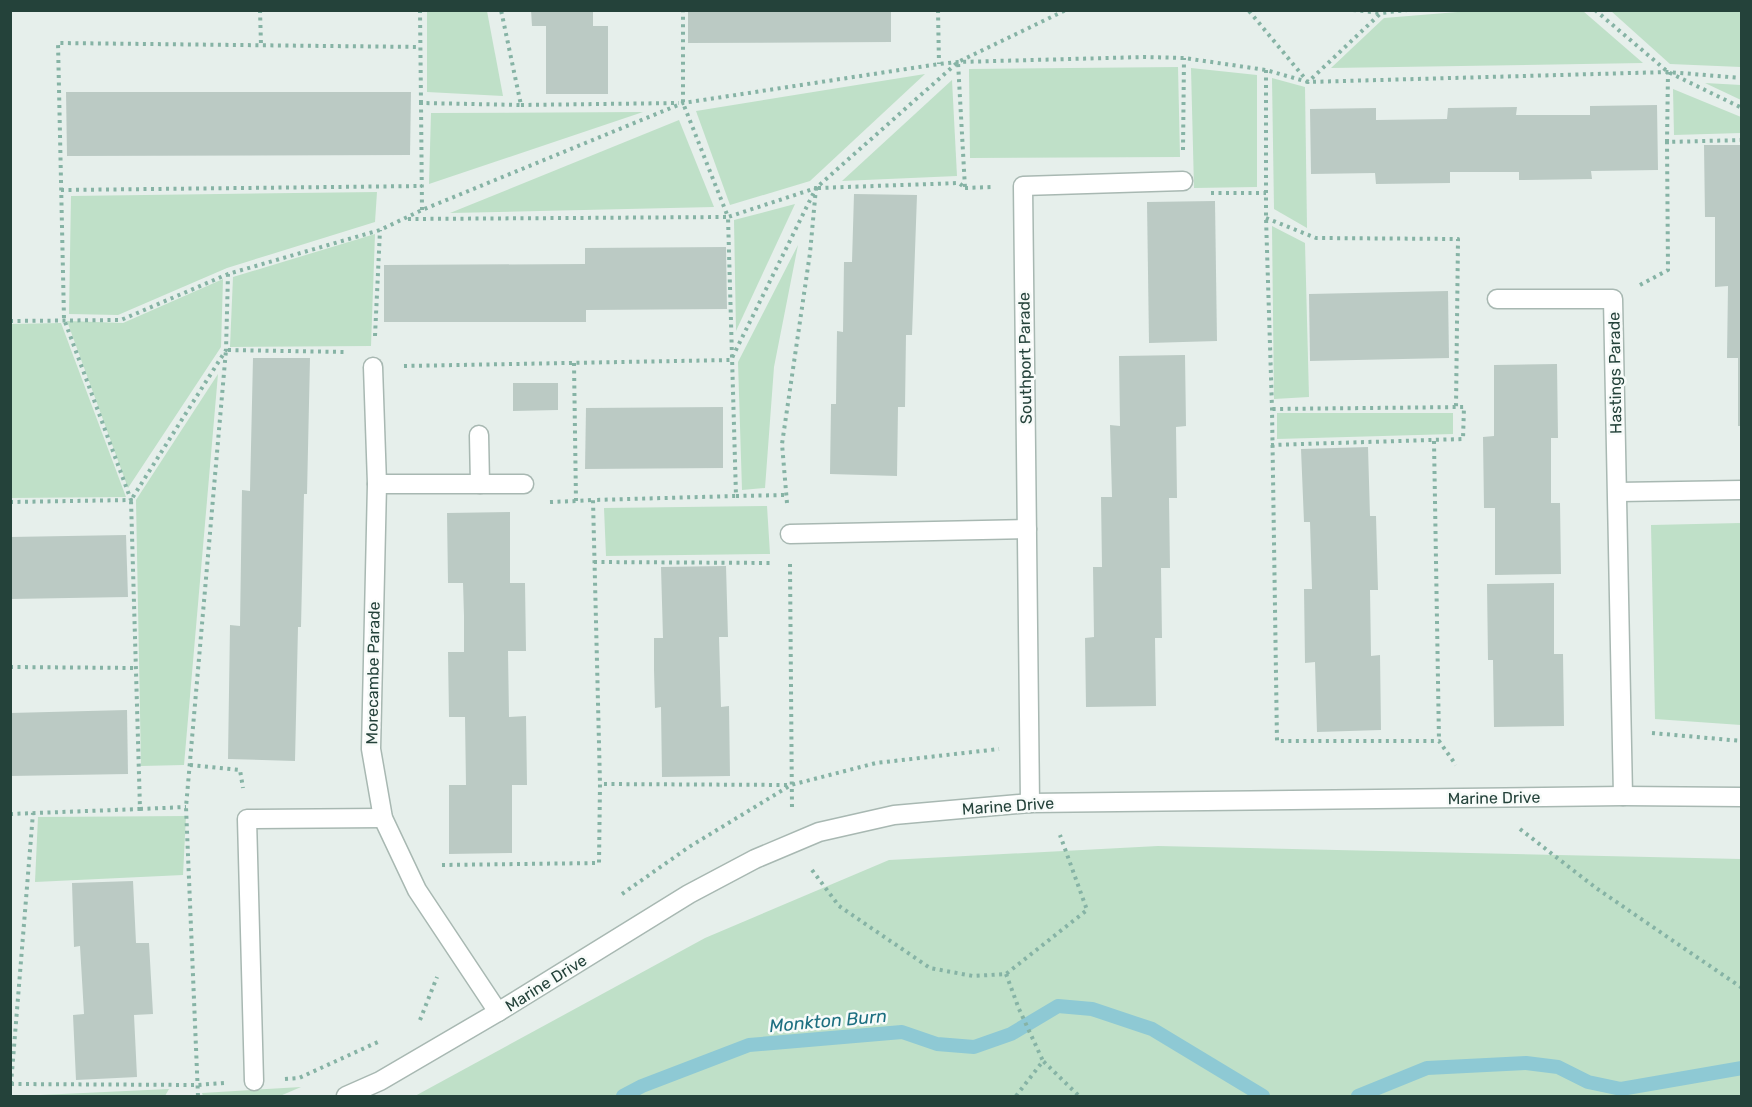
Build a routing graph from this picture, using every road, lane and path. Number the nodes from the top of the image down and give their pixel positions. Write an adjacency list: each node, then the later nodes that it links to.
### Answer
1 (260, 10): 14 (path)
2 (420, 10): 15 (path)
3 (501, 10): 24 (path)
4 (683, 10): 23 (path)
5 (938, 10): 17 (path)
6 (1066, 10): 16 (path)
7 (1222, 10): 12 (path)
8 (1257, 10): 12 (path)
9 (1353, 10): 13 (path)
10 (1407, 10): 13 (path)
11 (1595, 10): 19 (path)
12 (1249, 11): 21 (path)
13 (1381, 13): 21 (path)
14 (261, 45): 15 (path); 31 (path)
15 (420, 47): 22 (path)
16 (958, 62): 17 (path); 18 (path); 30 (path); 30 (path)
17 (939, 64): 23 (path)
18 (1266, 70): 21 (path); 34 (path)
19 (1668, 72): 20 (path); 21 (path); 25 (path); 27 (path)
20 (1742, 78)
21 (1308, 82)
22 (421, 103): 24 (path); 29 (path)
23 (683, 103): 24 (path); 32 (path); 33 (path)
24 (521, 105)
25 (1742, 108)
26 (1742, 140): 27 (path)
27 (1667, 142): 39 (path)
28 (1183, 181): 61 (street, Southport Parade)
29 (423, 186): 31 (path); 32 (path)
30 (816, 188): 33 (path); 44 (path); 56 (path)
31 (61, 190): 40 (path)
32 (422, 210): 35 (path)
33 (728, 217): 35 (path); 44 (path)
34 (1266, 218): 46 (path); 47 (path)
35 (404, 219): 36 (path)
36 (381, 230): 37 (path); 43 (path)
37 (228, 274): 40 (path); 42 (path)
38 (1497, 299): 39 (street, Hastings Parade)
39 (1613, 299): 55 (street, Hastings Parade)
40 (64, 319): 41 (path); 58 (path)
41 (10, 321)
42 (226, 350): 43 (path); 58 (path); 71 (path)
43 (374, 360): 45 (path); 51 (street, Morecambe Parade)
44 (731, 360): 45 (path); 57 (path)
45 (574, 363): 59 (path)
46 (1456, 408): 47 (path); 49 (path)
47 (1272, 409): 50 (path)
48 (479, 435): 52 (street)
49 (1434, 441): 50 (path); 68 (path)
50 (1271, 445): 68 (path)
51 (377, 484): 52 (street); 83 (street, Morecambe Parade)
52 (480, 484): 53 (street)
53 (524, 484)
54 (1742, 490): 55 (street)
55 (1618, 492): 67 (street, Hastings Parade)
56 (786, 495): 57 (path); 62 (path)
57 (736, 496): 59 (path)
58 (131, 500): 60 (path); 66 (path)
59 (593, 500): 63 (path)
60 (10, 502)
61 (1027, 529): 62 (street); 70 (street, Southport Parade)
62 (790, 534): 64 (path)
63 (594, 562): 64 (path); 72 (path)
64 (790, 563): 73 (path)
65 (10, 667): 66 (path)
66 (136, 668): 80 (path)
67 (1621, 730): 69 (path); 74 (street, Hastings Parade)
68 (1439, 741): 76 (path)
69 (1742, 741)
70 (1029, 745): 73 (path); 77 (street, Southport Parade)
71 (190, 765): 79 (path); 84 (path)
72 (600, 784): 73 (path); 86 (path)
73 (791, 785): 85 (path); 87 (path)
74 (1623, 796): 75 (street, Marine Drive); 76 (street, Marine Drive)
75 (1742, 797)
76 (1480, 798): 78 (street, Marine Drive); 90 (path)
77 (1030, 803): 78 (street, Marine Drive); 85 (street, Marine Drive)
78 (1049, 803): 89 (path)
79 (186, 807): 80 (path); 97 (path)
80 (140, 810): 81 (path)
81 (33, 813): 82 (path); 96 (path)
82 (10, 814)
83 (383, 818): 84 (street); 86 (street, Morecambe Parade)
84 (248, 819): 95 (street)
85 (792, 843): 89 (path); 91 (street, Marine Drive)
86 (406, 866): 88 (street, Morecambe Parade)
87 (620, 896)
88 (452, 942): 91 (street, Morecambe Parade); 92 (path)
89 (1006, 974): 94 (path)
90 (1742, 987)
91 (498, 1012): 99 (street, Marine Drive)
92 (428, 1019)
93 (386, 1038): 95 (path)
94 (1043, 1061): 100 (path); 101 (path)
95 (254, 1081): 97 (path)
96 (11, 1085): 97 (path)
97 (197, 1085): 98 (path)
98 (198, 1096)
99 (346, 1096)
100 (1016, 1096)
101 (1079, 1096)

